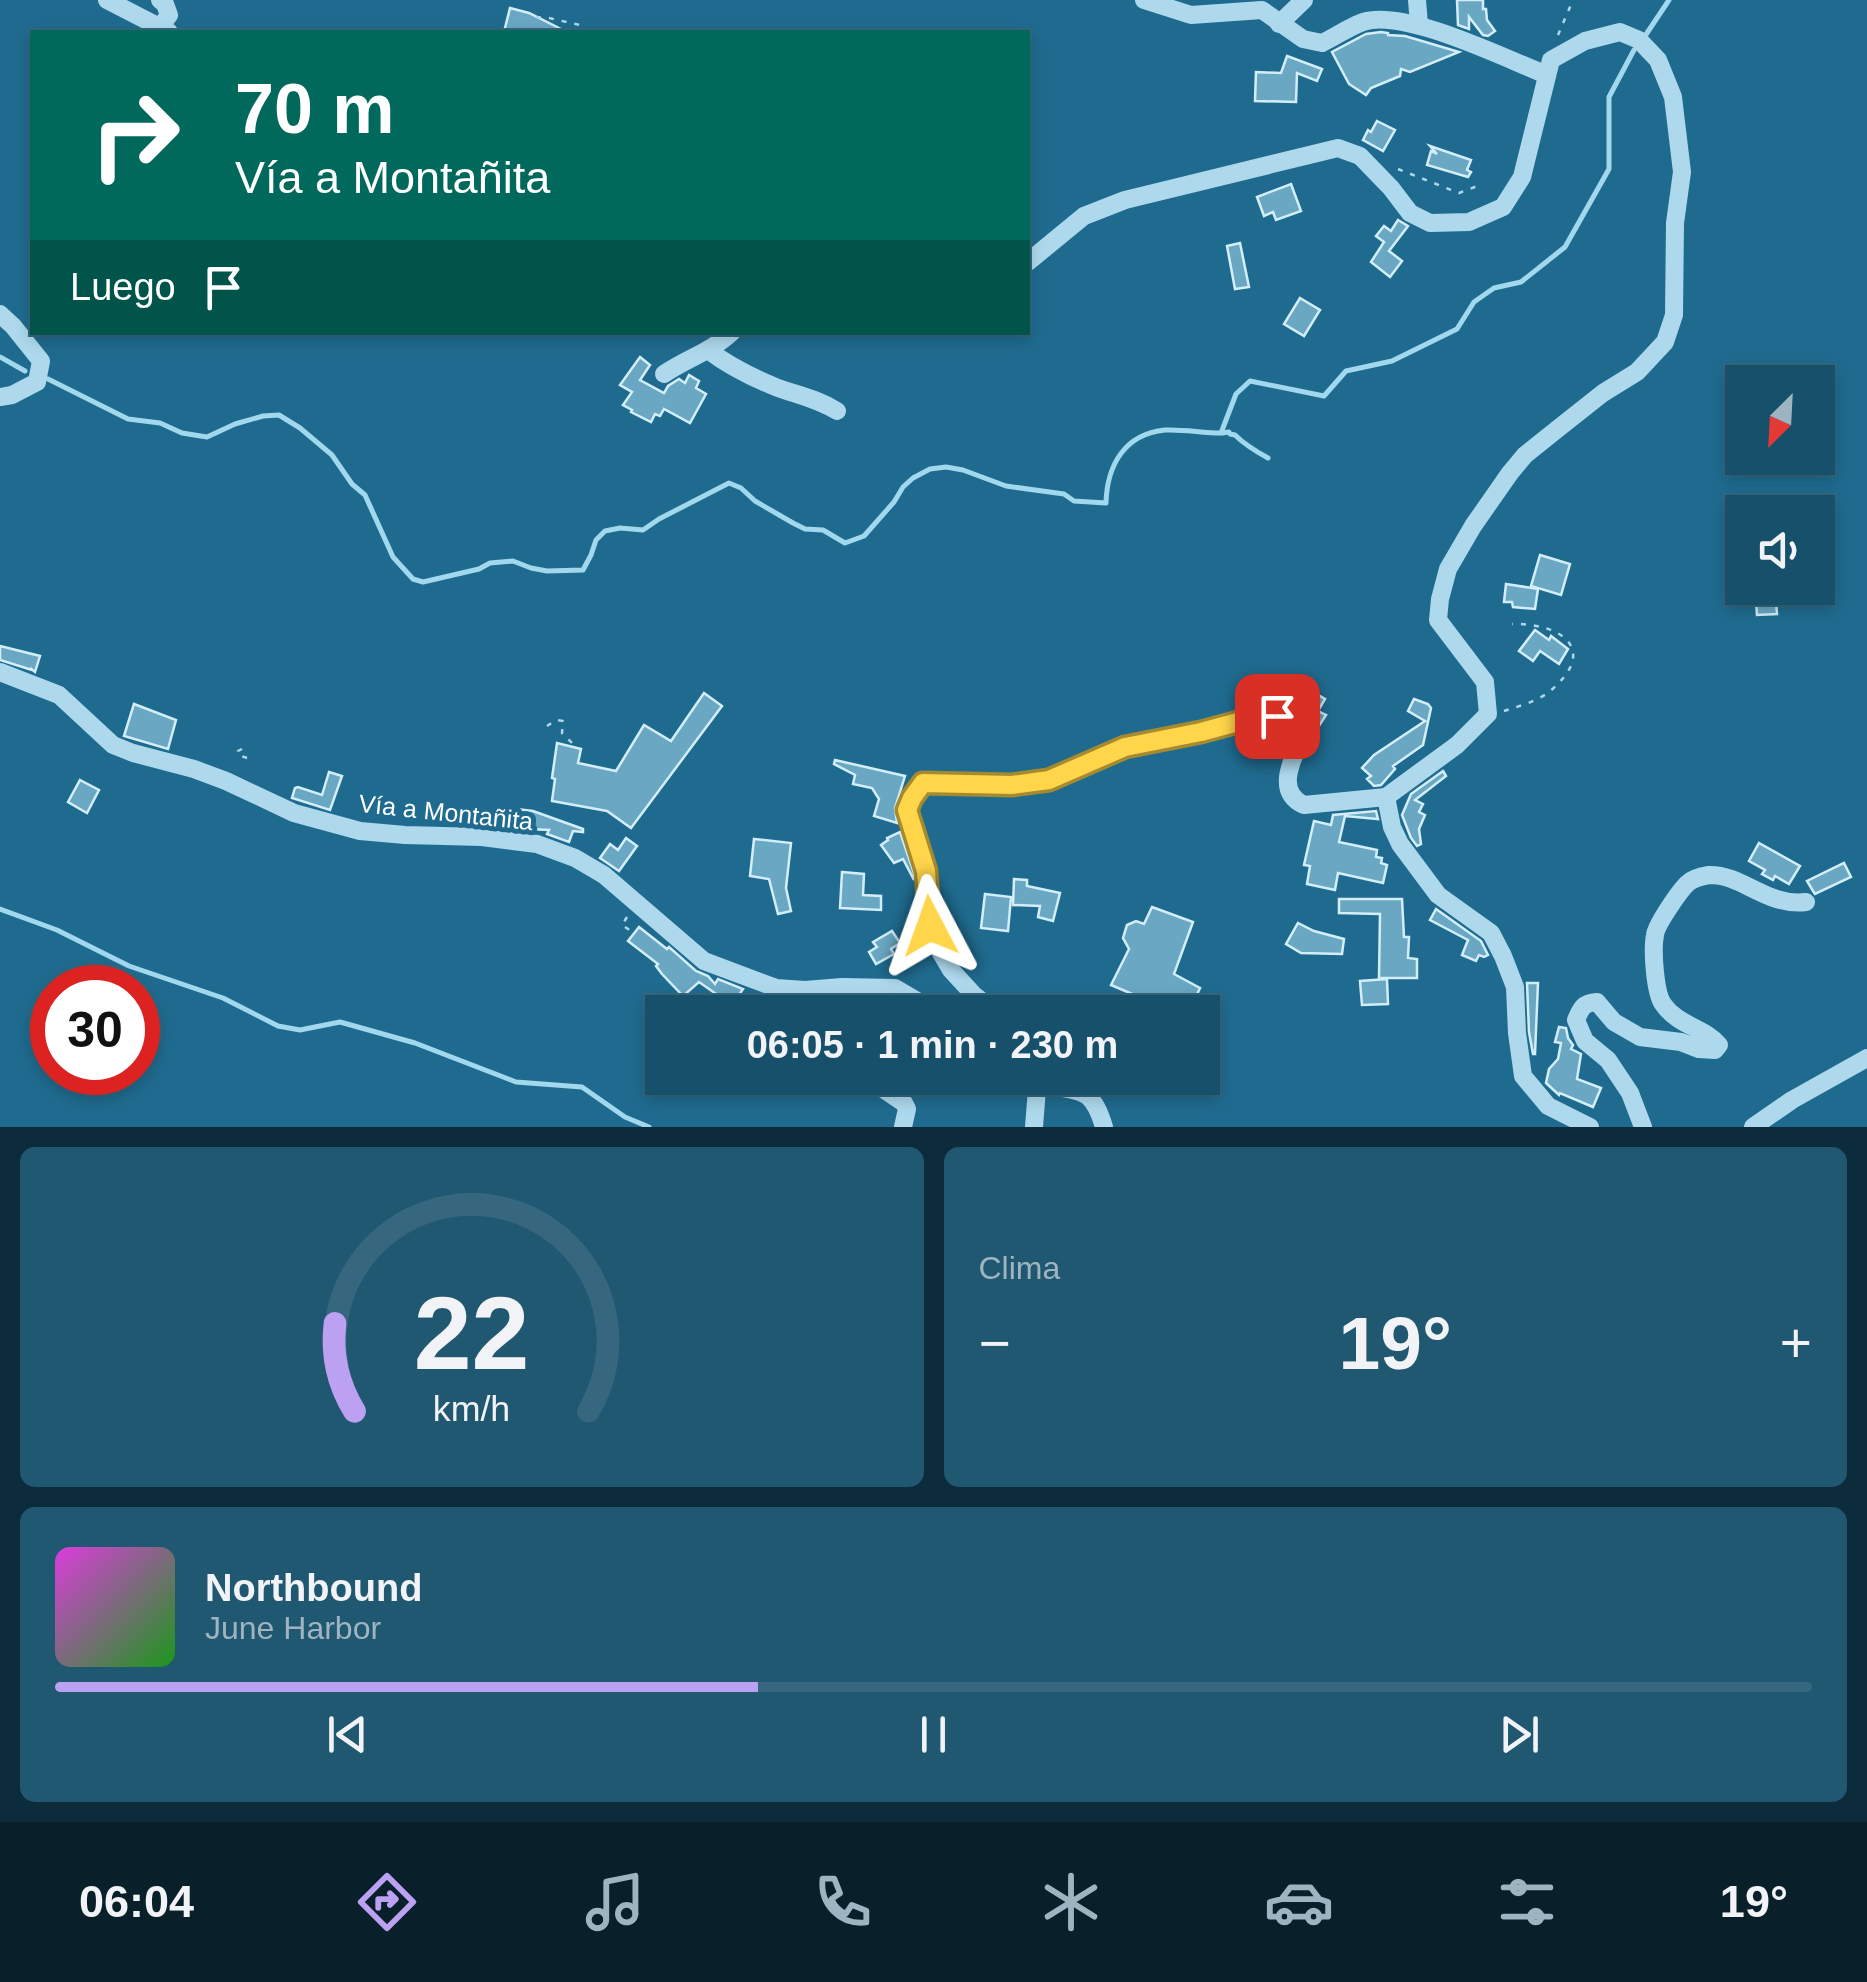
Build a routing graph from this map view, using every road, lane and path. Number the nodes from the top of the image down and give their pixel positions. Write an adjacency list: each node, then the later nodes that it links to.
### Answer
1 (107, 0): 10 (street)
2 (160, 0): 10 (street)
3 (1144, 0): 8 (street)
4 (1304, 0): 8 (street)
5 (1417, 0): 9 (street)
6 (1574, 0): 12 (path)
7 (536, 17): 11 (path)
8 (1279, 24): 9 (street)
9 (1418, 25): 12 (street)
10 (165, 29)
11 (586, 30)
12 (1549, 68): 13 (street); 24 (street)
13 (1372, 168): 14 (path); 15 (street)
14 (1480, 185)
15 (1030, 260)
16 (0, 314): 20 (street)
17 (728, 335): 18 (street)
18 (708, 350): 19 (street); 21 (street)
19 (664, 374)
20 (0, 397)
21 (836, 410)
22 (1512, 624): 24 (path)
23 (0, 672): 33 (street, Vía a Montañita)
24 (1488, 714): 29 (street)
25 (547, 726): 26 (path)
26 (574, 745)
27 (242, 750): 28 (path)
28 (250, 759)
29 (1386, 796): 36 (street); 44 (street)
30 (1806, 902): 45 (street)
31 (626, 918): 32 (path)
32 (634, 933)
33 (842, 987): 34 (street); 35 (street, Vía a Montañita)
34 (843, 995)
35 (907, 995)
36 (974, 995)
37 (1867, 1058): 46 (street)
38 (893, 1095): 41 (street)
39 (1037, 1095): 42 (street)
40 (1088, 1095): 43 (street)
41 (903, 1127)
42 (1034, 1127)
43 (1104, 1127)
44 (1590, 1127)
45 (1643, 1127)
46 (1753, 1127)

